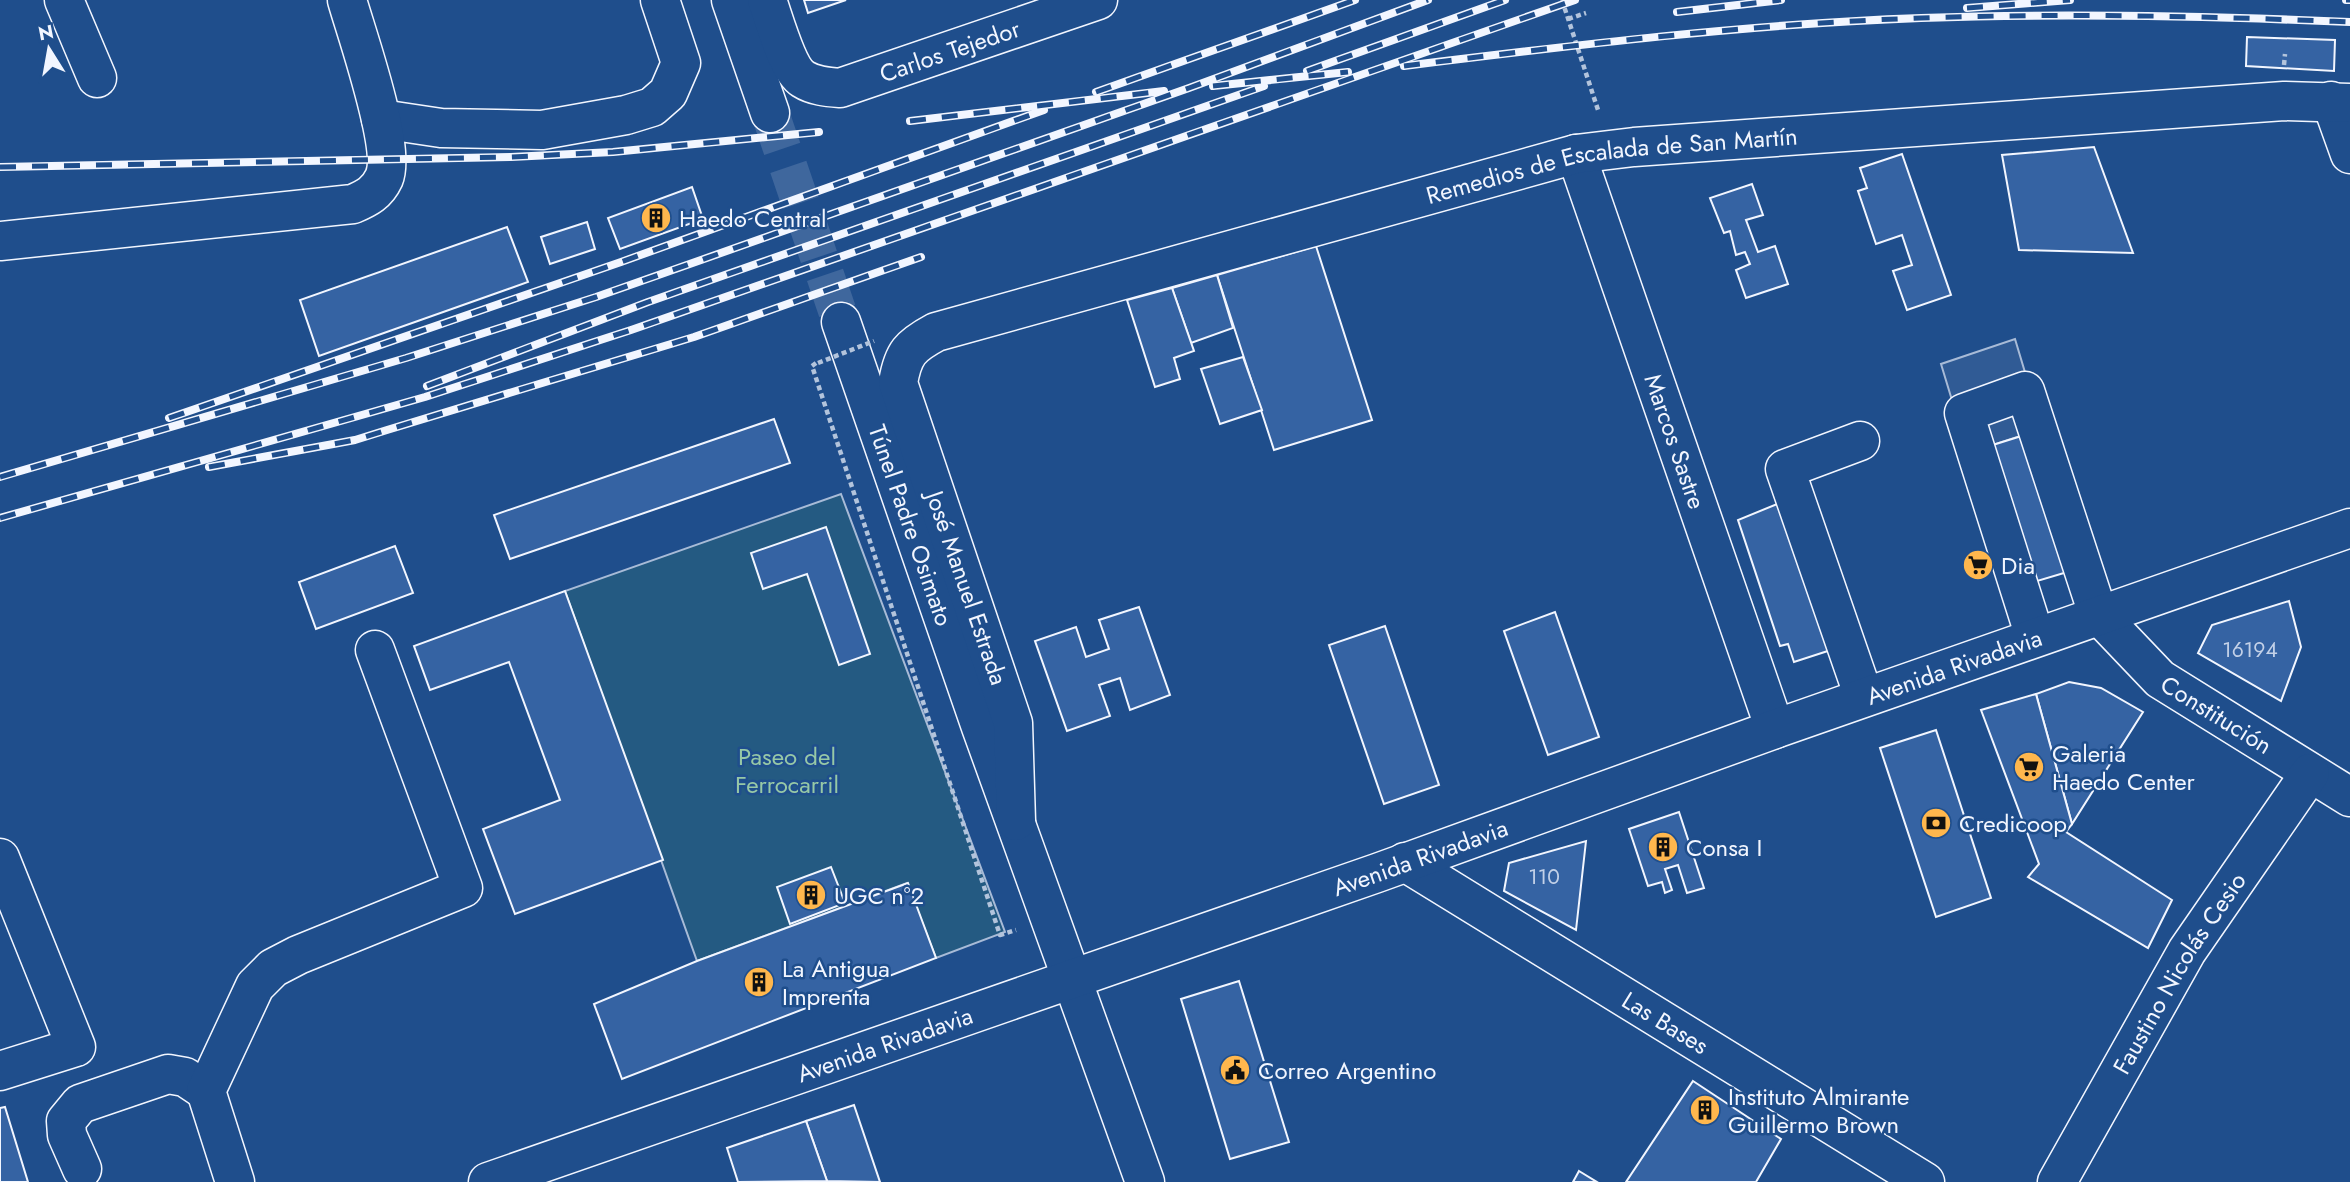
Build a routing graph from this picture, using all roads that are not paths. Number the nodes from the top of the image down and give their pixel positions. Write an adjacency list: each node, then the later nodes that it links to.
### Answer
1 (64, 0): 7 (street)
2 (347, 0): 10 (street)
3 (660, 0): 10 (street)
4 (731, 0): 9 (street)
5 (767, 0): 6 (street, Carlos Tejedor)
6 (1098, 0)
7 (97, 78)
8 (2341, 102): 11 (street); 12 (street, Remedios de Escalada de San Martín)
9 (770, 113)
10 (381, 119): 13 (street)
11 (2350, 154)
12 (1576, 155): 14 (street, Remedios de Escalada de San Martín); 22 (street, Marcos Sastre)
13 (0, 241)
14 (872, 341): 21 (street, Túnel Padre Osimato); 25 (street, José Manuel Estrada)
15 (1860, 441): 20 (street)
16 (2350, 528): 17 (street, Avenida Rivadavia)
17 (2098, 614): 18 (street, Avenida Rivadavia); 18 (street); 23 (street, Constitución)
18 (2035, 637): 20 (street, Avenida Rivadavia)
19 (374, 650): 30 (street)
20 (1864, 697): 22 (street, Avenida Rivadavia)
21 (981, 727): 25 (street, José Manuel Estrada)
22 (1775, 729): 27 (street, Avenida Rivadavia)
23 (2311, 773): 24 (street, Constitución); 36 (street, Faustino Nicolás Cesio)
24 (2350, 797)
25 (1016, 821): 28 (street, José Manuel Estrada)
26 (0, 858): 29 (street)
27 (1405, 862): 28 (street, Avenida Rivadavia); 35 (street, Las Bases)
28 (1072, 976): 33 (street, Avenida Rivadavia); 34 (street, José Manuel Estrada)
29 (0, 1071)
30 (206, 1091): 31 (street); 32 (street)
31 (82, 1169)
32 (236, 1182)
33 (488, 1182)
34 (1145, 1182)
35 (1925, 1182)
36 (2057, 1182)

